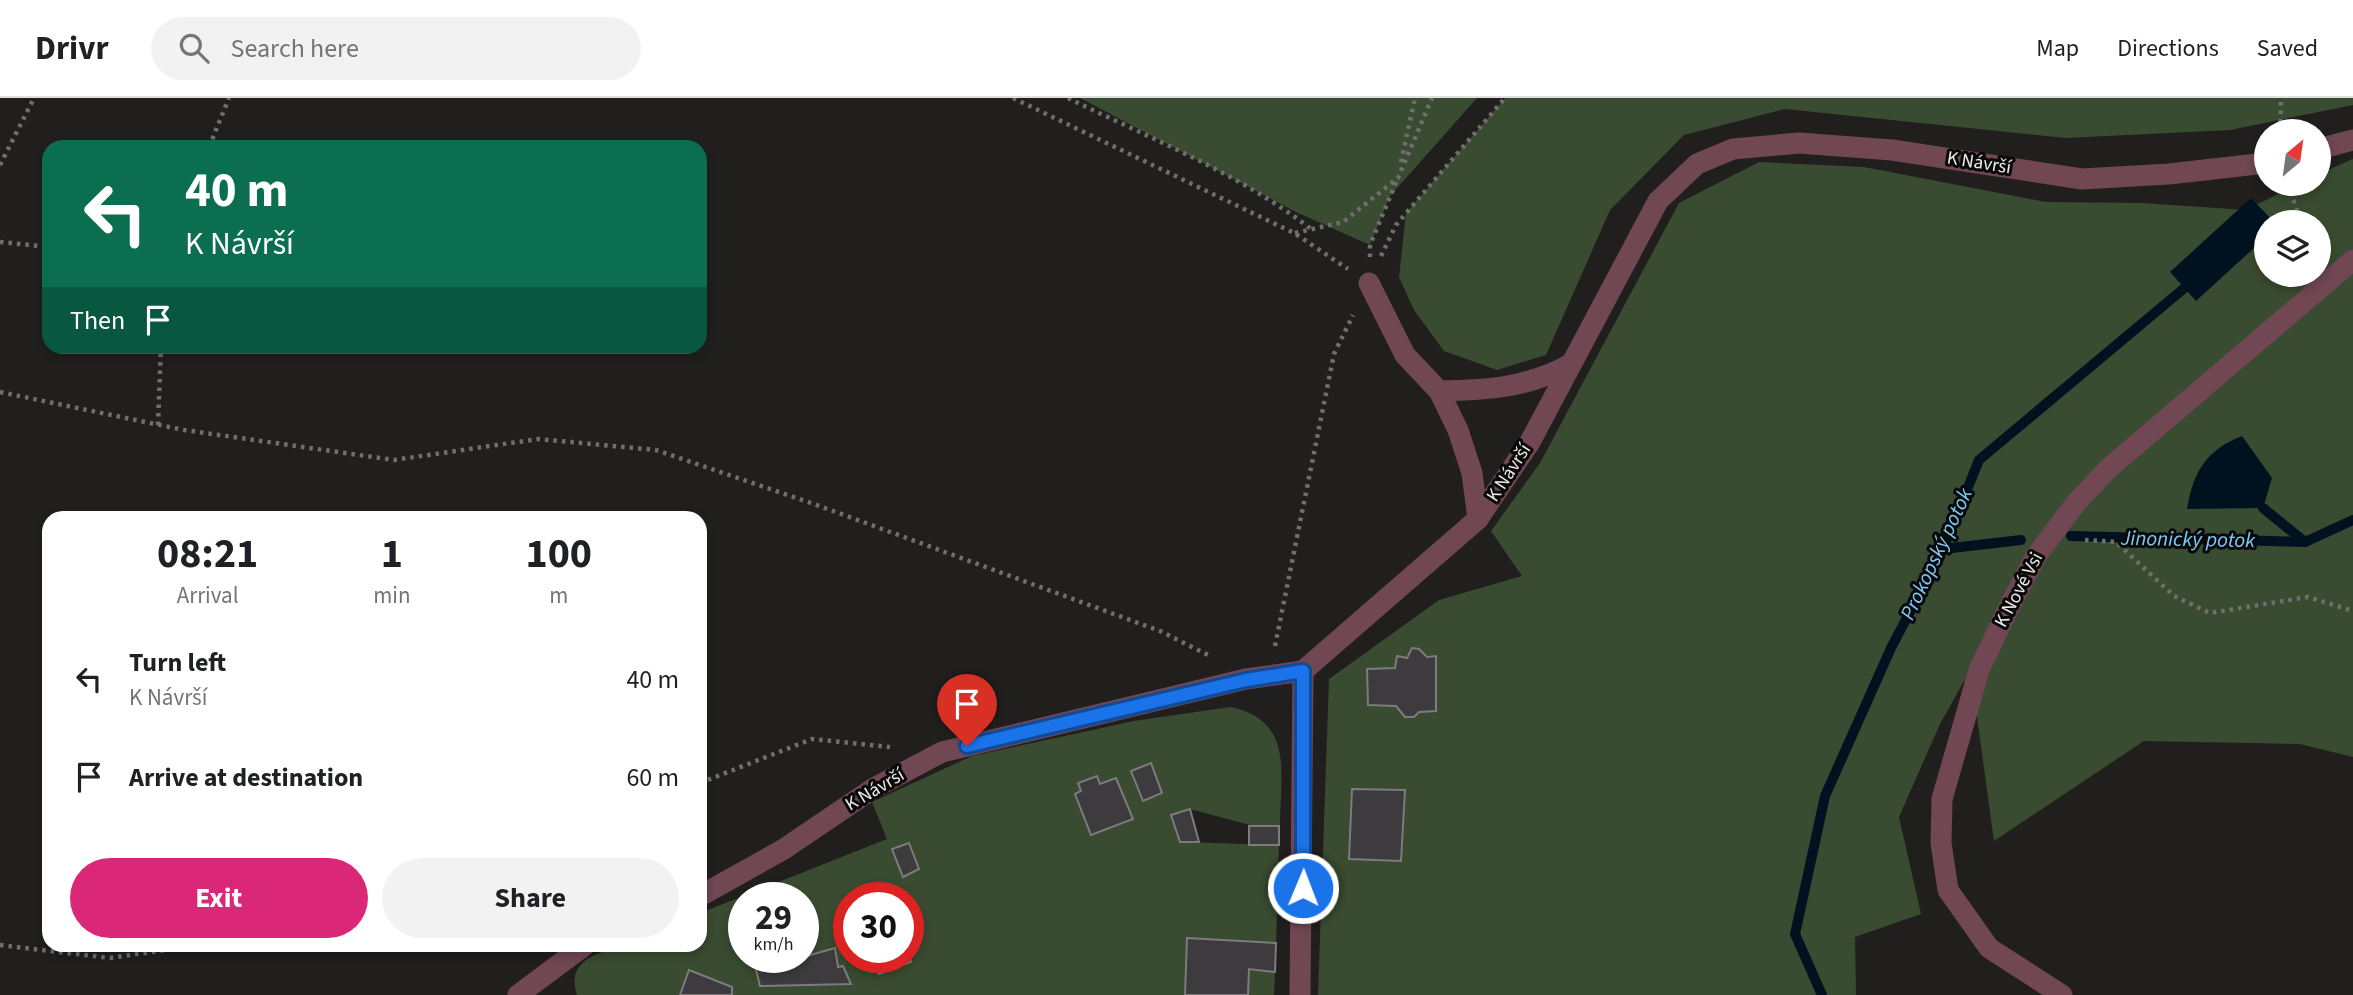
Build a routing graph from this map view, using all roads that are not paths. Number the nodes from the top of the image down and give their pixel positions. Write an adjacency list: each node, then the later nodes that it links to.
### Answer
1 (2353, 140): 2 (street)
2 (2331, 146)
3 (2254, 164): 6 (street, K Návrší)
4 (2353, 260): 14 (street, K Nové Vsi)
5 (1369, 283): 7 (street)
6 (1569, 365): 7 (street); 8 (street, K Návrší)
7 (1439, 391): 8 (street)
8 (1478, 519): 9 (street, K Návrší)
9 (1303, 671): 10 (street, K Návrší); 13 (street)
10 (707, 893)
11 (575, 952): 12 (street)
12 (517, 995)
13 (1300, 995)
14 (2062, 995)

